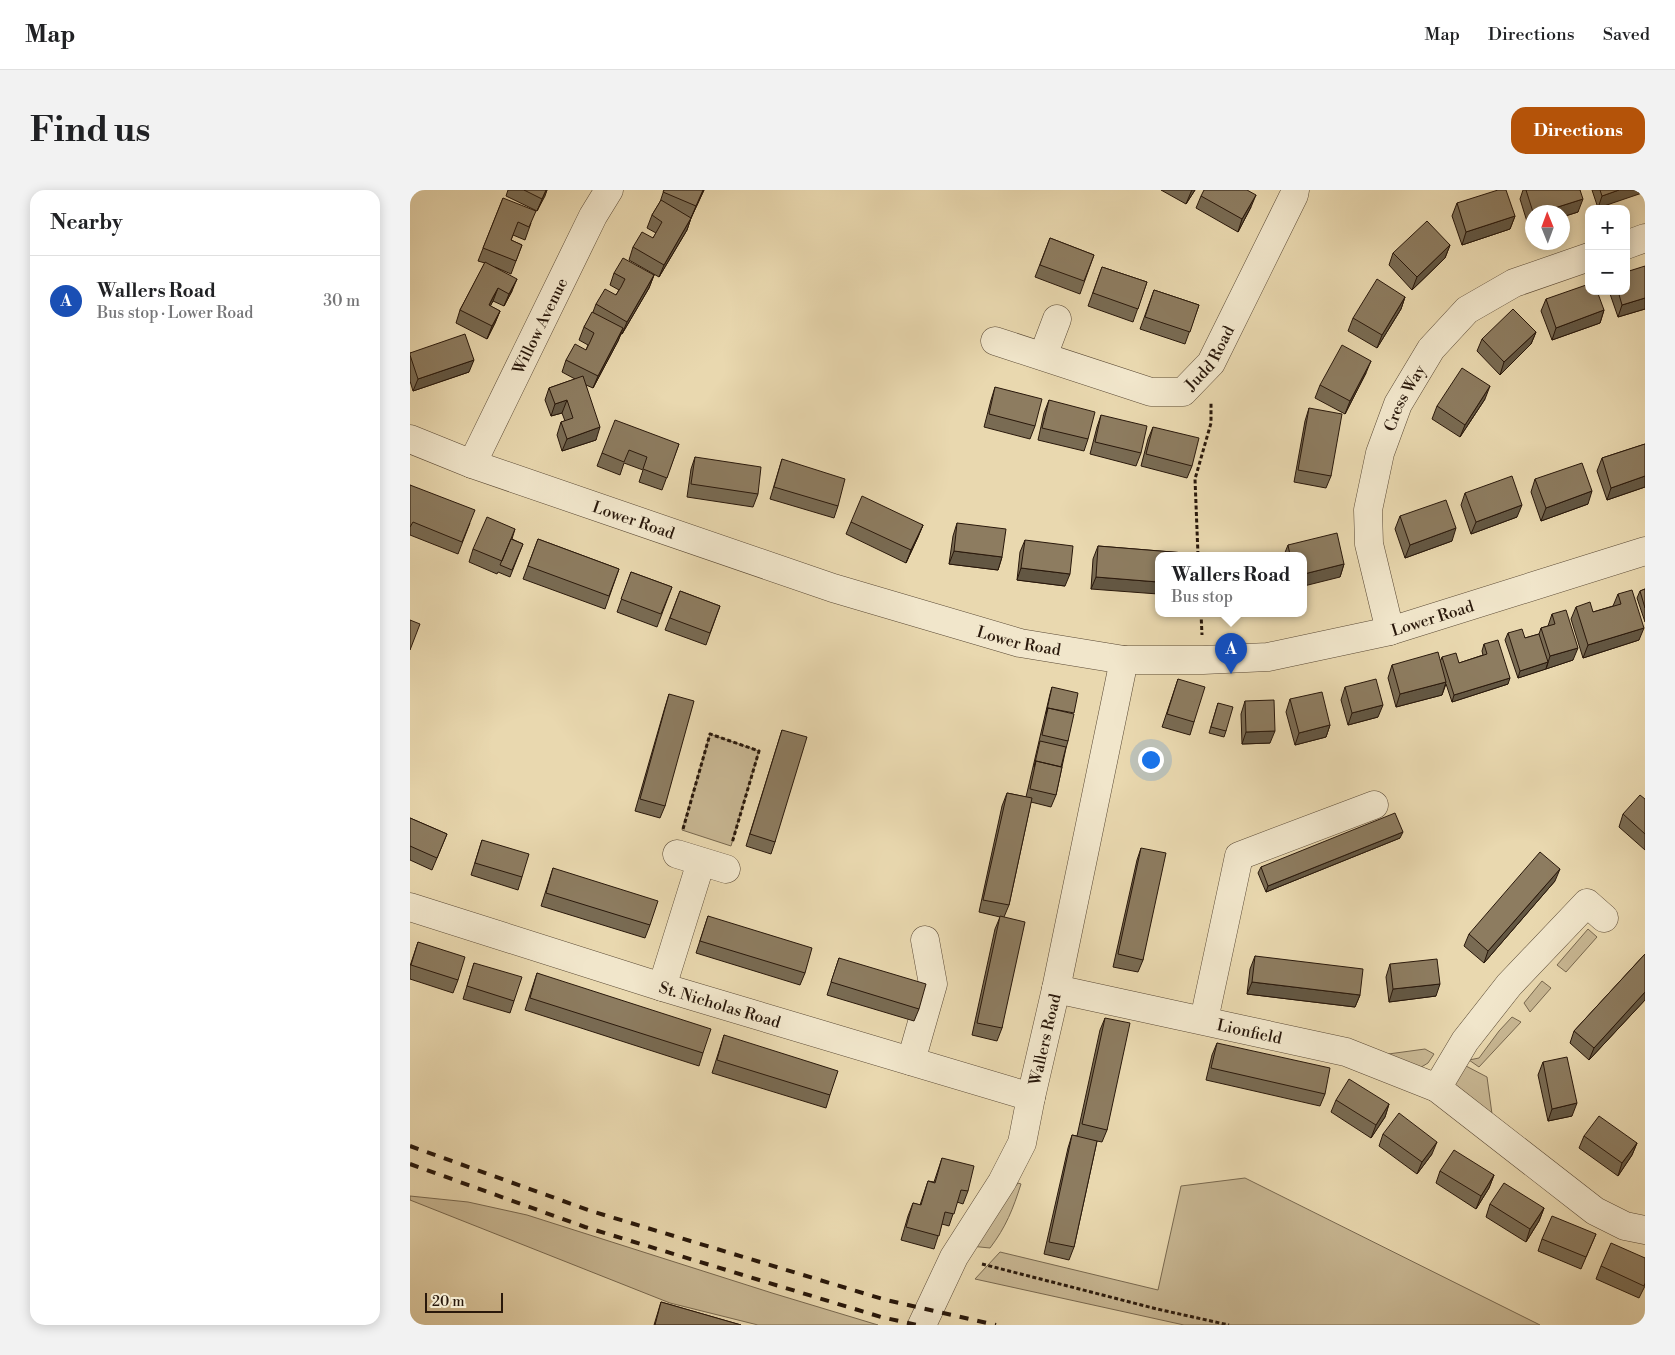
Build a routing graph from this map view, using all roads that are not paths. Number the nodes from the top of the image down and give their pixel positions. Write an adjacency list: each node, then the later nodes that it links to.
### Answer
1 (609, 190): 10 (street, Willow Avenue)
2 (1295, 190): 8 (street, Judd Road)
3 (1645, 238): 4 (street)
4 (1630, 244)
5 (1585, 258): 12 (street, Cress Way)
6 (1057, 319): 8 (street)
7 (995, 341): 8 (street, Judd Road)
8 (1043, 356)
9 (410, 439): 10 (street, Lower Road)
10 (472, 464): 13 (street, Lower Road)
11 (1645, 550): 12 (street, Lower Road)
12 (1390, 631): 13 (street, Lower Road)
13 (1124, 660): 20 (street, Wallers Road)
14 (1374, 805): 21 (street)
15 (701, 861): 19 (street)
16 (410, 907): 19 (street, St. Nicholas Road)
17 (1604, 918): 23 (street)
18 (925, 940): 22 (street)
19 (662, 987): 22 (street, St. Nicholas Road)
20 (1056, 989): 21 (street, Lionfield); 24 (street, Wallers Road)
21 (1204, 1020): 23 (street, Lionfield)
22 (910, 1061): 24 (street, St. Nicholas Road)
23 (1437, 1088): 25 (street, Lionfield)
24 (1031, 1097): 26 (street, Wallers Road)
25 (1645, 1230)
26 (922, 1325)

